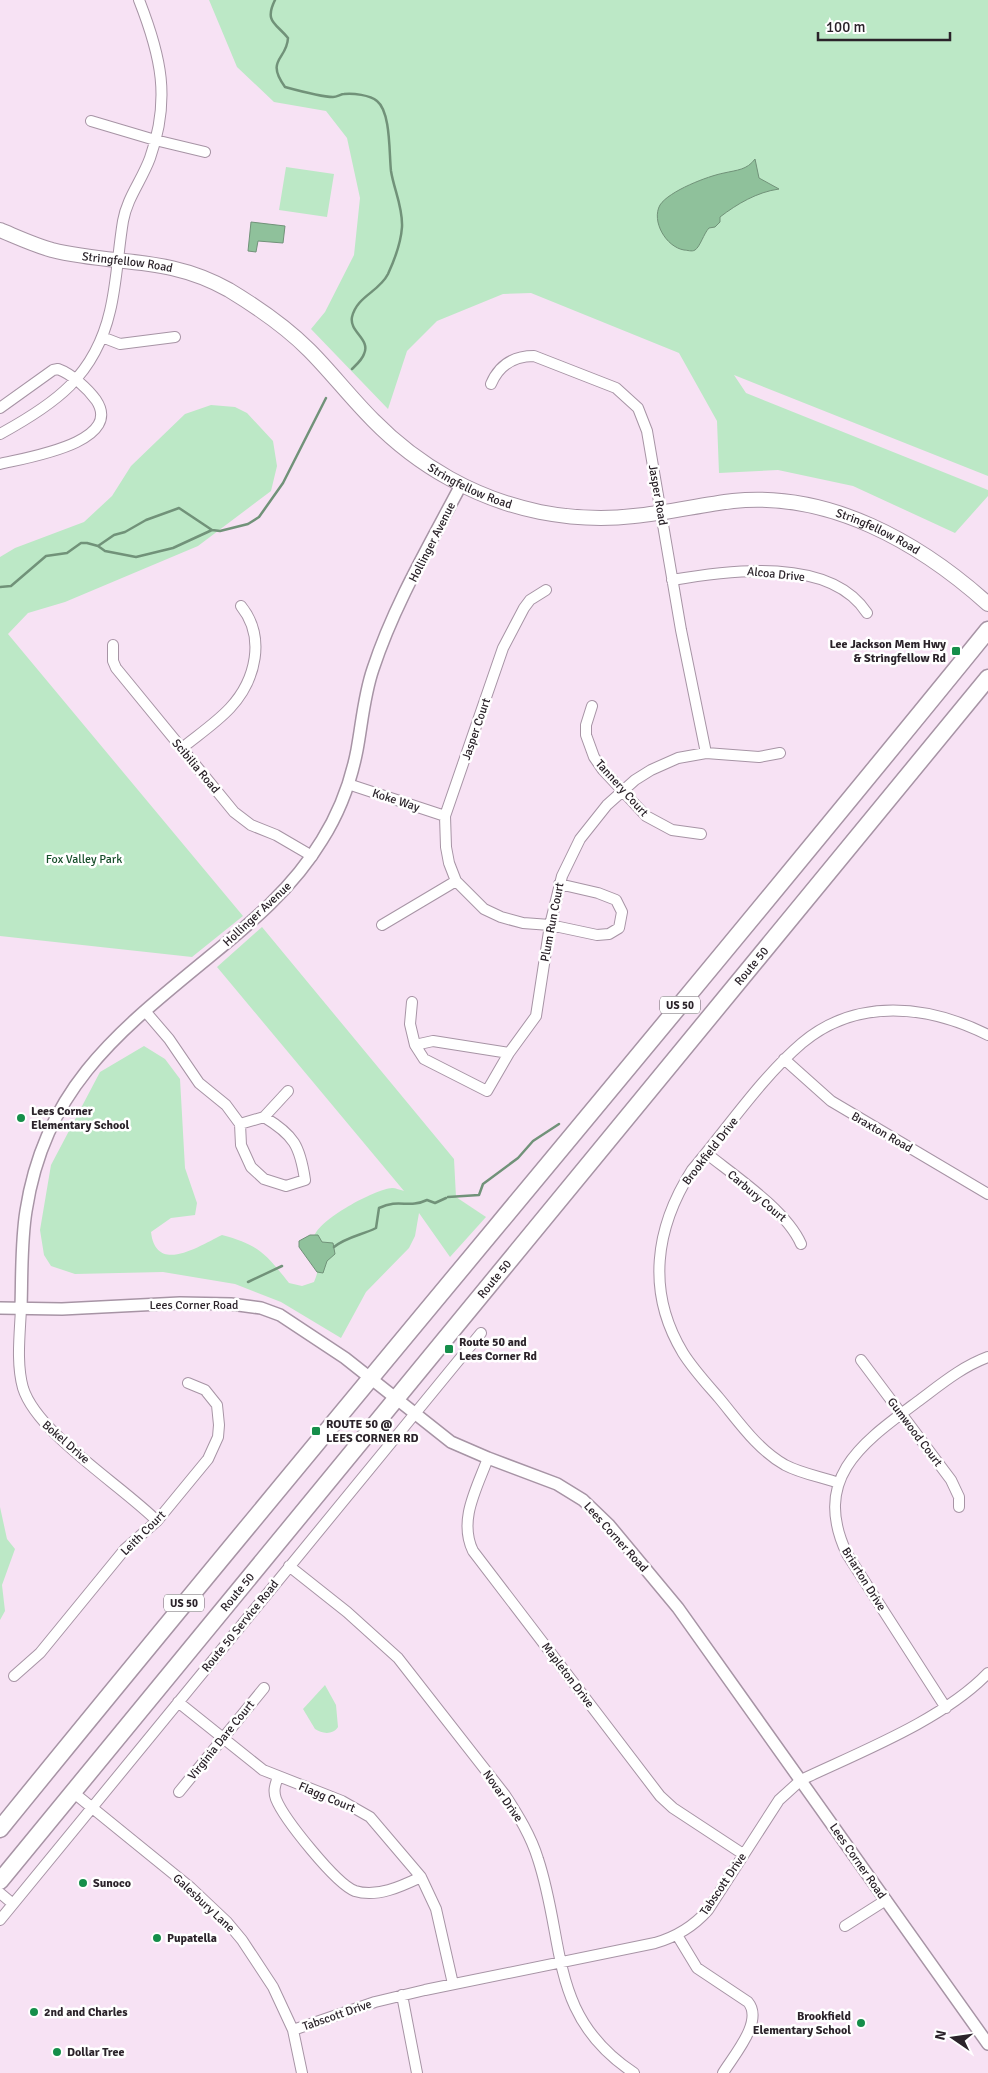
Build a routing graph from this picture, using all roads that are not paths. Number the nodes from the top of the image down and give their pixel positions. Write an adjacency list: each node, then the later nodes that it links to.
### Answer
1 (139, 0): 3 (street)
2 (91, 121): 3 (street)
3 (155, 140): 4 (street); 6 (street)
4 (206, 152)
5 (0, 230): 6 (main road, Stringfellow Road)
6 (119, 259): 7 (street); 14 (main road, Stringfellow Road)
7 (102, 337): 8 (street); 9 (street)
8 (175, 338)
9 (76, 380): 11 (street); 12 (street); 13 (street)
10 (491, 384): 15 (street, Jasper Road)
11 (0, 408)
12 (0, 434)
13 (0, 464)
14 (461, 485): 15 (main road, Stringfellow Road); 28 (street, Hollinger Avenue)
15 (660, 511): 16 (street, Jasper Road); 18 (main road, Stringfellow Road)
16 (672, 580): 20 (street, Alcoa Drive); 26 (street, Jasper Road)
17 (546, 590): 30 (street, Jasper Court)
18 (988, 604)
19 (241, 606): 25 (street)
20 (867, 613)
21 (988, 630): 54 (highway, US 50)
22 (113, 645): 25 (street, Scibilia Road)
23 (988, 678): 56 (highway, Route 50 / US 50)
24 (592, 706): 29 (street, Tannery Court)
25 (182, 748): 32 (street, Scibilia Road)
26 (706, 753): 27 (street, Plum Run Court); 29 (street, Plum Run Court)
27 (780, 753)
28 (348, 784): 30 (street, Koke Way); 32 (street, Hollinger Avenue)
29 (622, 790): 31 (street, Tannery Court); 34 (street, Plum Run Court)
30 (445, 816): 33 (street, Jasper Court)
31 (701, 834)
32 (312, 856): 38 (street, Hollinger Avenue)
33 (456, 880): 35 (street); 36 (street, Jasper Court)
34 (559, 884): 36 (street, Plum Run Court); 36 (street, Jasper Court)
35 (382, 925)
36 (550, 925): 41 (street, Plum Run Court)
37 (412, 1002): 40 (street)
38 (145, 1011): 45 (street); 50 (street, Hollinger Avenue)
39 (988, 1035): 42 (street, Brookfield Drive)
40 (415, 1045): 41 (street); 41 (street, Plum Run Court)
41 (509, 1053)
42 (784, 1060): 46 (street, Brookfield Drive); 47 (street, Braxton Road)
43 (288, 1091): 44 (street)
44 (264, 1117): 45 (street); 45 (street)
45 (240, 1124)
46 (706, 1153): 48 (street, Carbury Court); 60 (street, Brookfield Drive)
47 (988, 1194)
48 (801, 1244)
49 (0, 1308): 50 (street, Lees Corner Road)
50 (21, 1308): 54 (street, Lees Corner Road); 62 (street, Bokel Drive)
51 (481, 1333): 57 (street, Route 50 Service Road)
52 (988, 1357): 58 (street, Briarton Drive)
53 (861, 1360): 58 (street, Gumwood Court)
54 (371, 1379): 56 (street, Lees Corner Road); 75 (highway, US 50)
55 (188, 1384): 62 (street, Leith Court)
56 (397, 1400): 57 (street, Lees Corner Road); 73 (highway, Route 50 / US 50)
57 (414, 1414): 59 (street, Lees Corner Road); 63 (street, Route 50 Service Road)
58 (901, 1414): 60 (street, Briarton Drive); 61 (street, Gumwood Court)
59 (488, 1458): 71 (street, Lees Corner Road); 76 (street, Mapleton Drive)
60 (840, 1483): 68 (street, Briarton Drive)
61 (959, 1507)
62 (157, 1521): 65 (street, Leith Court)
63 (289, 1566): 67 (street, Route 50 Service Road); 85 (street, Novar Drive)
64 (988, 1673): 68 (street, Tabscott Drive)
65 (14, 1676)
66 (264, 1688): 69 (street, Virginia Dare Court)
67 (178, 1702): 69 (street, Flagg Court); 74 (street, Route 50 Service Road)
68 (946, 1708): 71 (street, Tabscott Drive)
69 (222, 1739): 70 (street, Flagg Court); 72 (street, Virginia Dare Court)
70 (278, 1777): 77 (street, Flagg Court); 77 (street)
71 (801, 1780): 76 (street, Tabscott Drive); 80 (street, Lees Corner Road)
72 (179, 1792)
73 (74, 1793): 74 (street, Galesbury Lane); 78 (highway, Route 50 / US 50)
74 (91, 1807): 81 (street, Route 50 Service Road); 88 (street, Galesbury Lane)
75 (0, 1829)
76 (744, 1854): 84 (street, Tabscott Drive)
77 (421, 1877): 86 (street, Flagg Court)
78 (0, 1881)
79 (0, 1893): 81 (street)
80 (886, 1900): 83 (street); 89 (street, Lees Corner Road)
81 (13, 1904): 82 (street, Route 50 Service Road)
82 (0, 1920)
83 (845, 1926)
84 (676, 1935): 85 (street, Tabscott Drive); 93 (street)
85 (560, 1962): 86 (street, Tabscott Drive); 92 (street, Novar Drive)
86 (453, 1984): 87 (street, Tabscott Drive)
87 (402, 1995): 88 (street, Tabscott Drive); 91 (street)
88 (293, 2030): 90 (street, Galesbury Lane)
89 (988, 2044)
90 (302, 2073)
91 (417, 2073)
92 (634, 2073)
93 (723, 2073)

